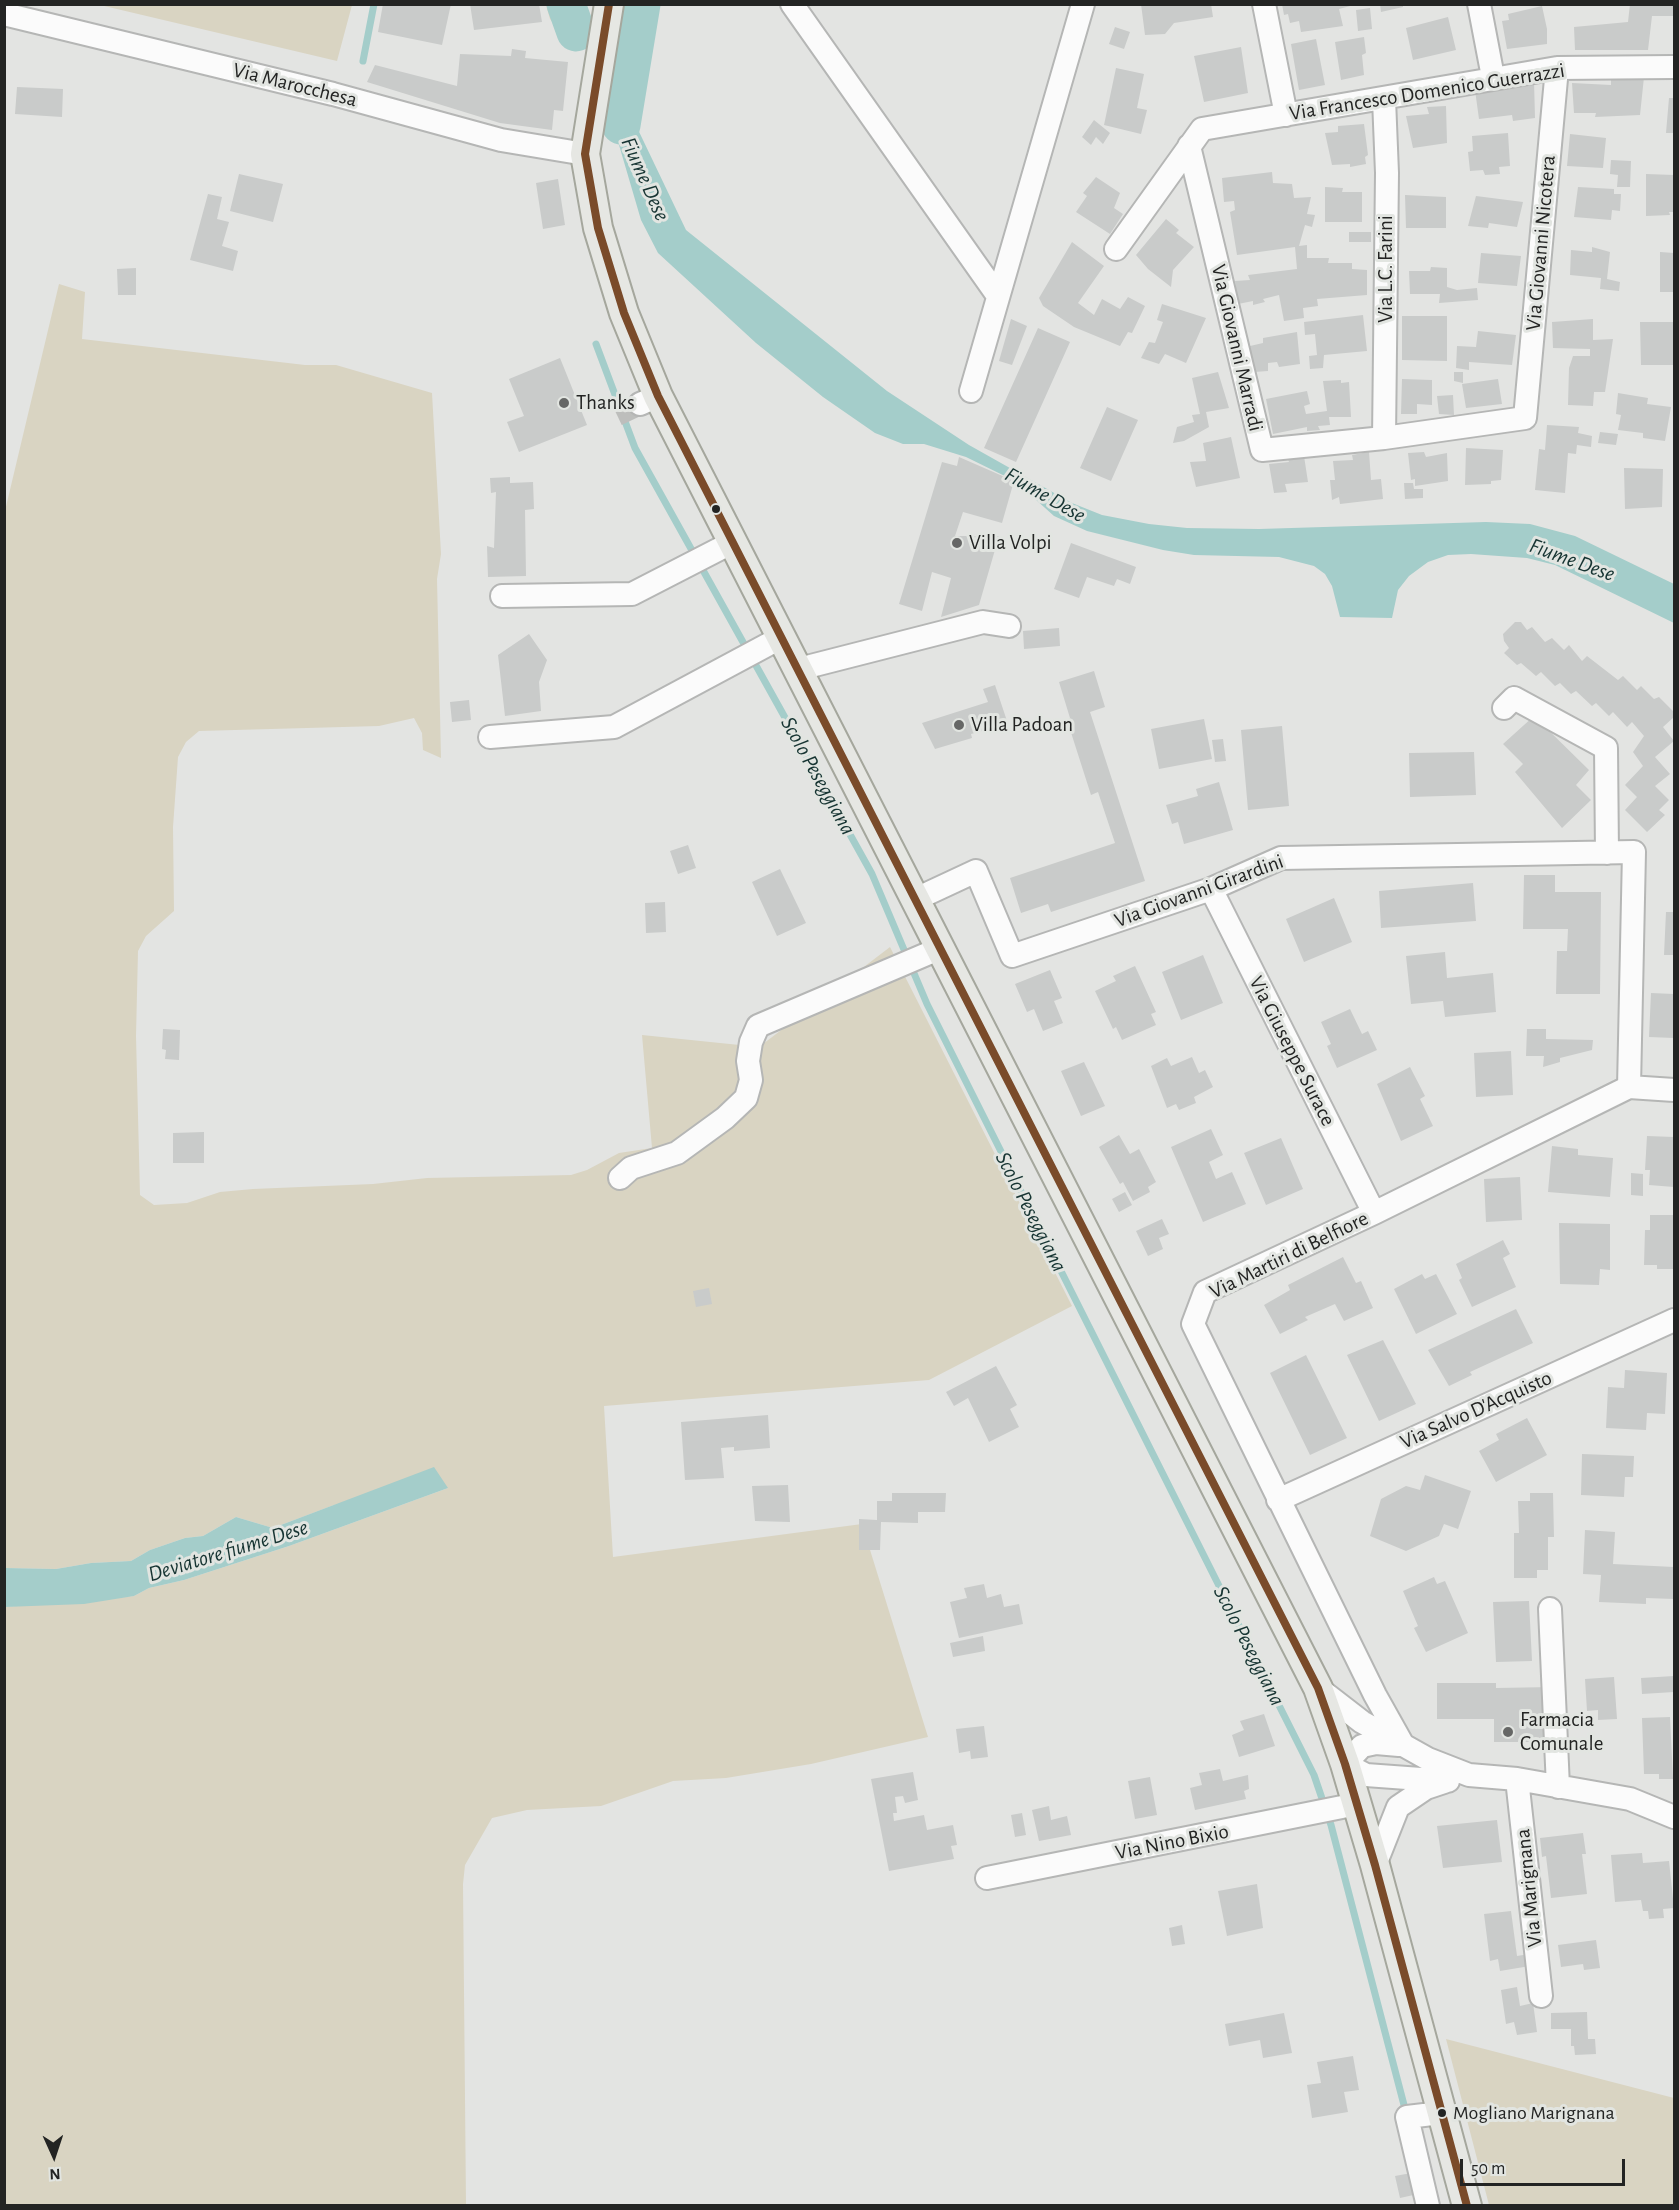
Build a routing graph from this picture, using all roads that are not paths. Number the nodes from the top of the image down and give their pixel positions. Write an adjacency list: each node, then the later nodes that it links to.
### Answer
1 (609, 4): 13 (main road)
2 (792, 4): 15 (street)
3 (1083, 4): 15 (street)
4 (1264, 4): 11 (street)
5 (1479, 4): 9 (street)
6 (4, 14): 13 (street, Via Marocchesa)
7 (1674, 67): 8 (street, Via Francesco Domenico Guerrazzi)
8 (1557, 68): 9 (street, Via Francesco Domenico Guerrazzi); 17 (street, Via Giovanni Nicotera)
9 (1493, 77): 10 (street, Via Francesco Domenico Guerrazzi)
10 (1384, 99): 11 (street, Via Francesco Domenico Guerrazzi); 18 (street, Via L.C. Farini)
11 (1286, 115): 12 (street, Via Francesco Domenico Guerrazzi)
12 (1189, 146): 14 (street); 18 (street, Via Giovanni Marradi)
13 (585, 154): 19 (main road)
14 (1116, 249)
15 (998, 296): 16 (street)
16 (971, 391)
17 (1524, 418): 18 (street, Via Giovanni Marradi)
18 (1384, 438)
19 (733, 542): 20 (street); 22 (main road)
20 (502, 596)
21 (1009, 626): 23 (street)
22 (761, 649): 23 (main road); 25 (street)
23 (799, 669): 28 (main road)
24 (1504, 708): 26 (street)
25 (490, 737)
26 (1607, 852): 27 (street, Via Giovanni Girardini); 30 (street, Via Giovanni Girardini)
27 (1211, 889): 28 (street, Via Giovanni Girardini); 33 (street, Via Giuseppe Surace)
28 (926, 894): 29 (main road)
29 (931, 952): 32 (street); 37 (main road)
30 (1629, 1087): 31 (street); 33 (street, Via Martiri di Belfiore)
31 (1674, 1090)
32 (620, 1178)
33 (1374, 1213): 35 (street, Via Martiri di Belfiore)
34 (1674, 1320): 35 (street, Via Salvo D'Acquisto)
35 (1278, 1500): 38 (street, Via Martiri di Belfiore)
36 (1550, 1608): 42 (street)
37 (1318, 1688): 38 (street); 39 (main road)
38 (1403, 1745): 39 (street); 40 (street)
39 (1345, 1764): 40 (street); 43 (main road)
40 (1458, 1778): 41 (street); 45 (street)
41 (1517, 1779): 42 (street); 47 (street, Via Marignana)
42 (1558, 1787): 44 (street)
43 (1348, 1807): 45 (main road); 46 (street, Via Nino Bixio)
44 (1674, 1817)
45 (1375, 1864): 48 (main road)
46 (987, 1878)
47 (1541, 1996)
48 (1441, 2114): 49 (street); 50 (main road)
49 (1428, 2205)
50 (1467, 2205)

